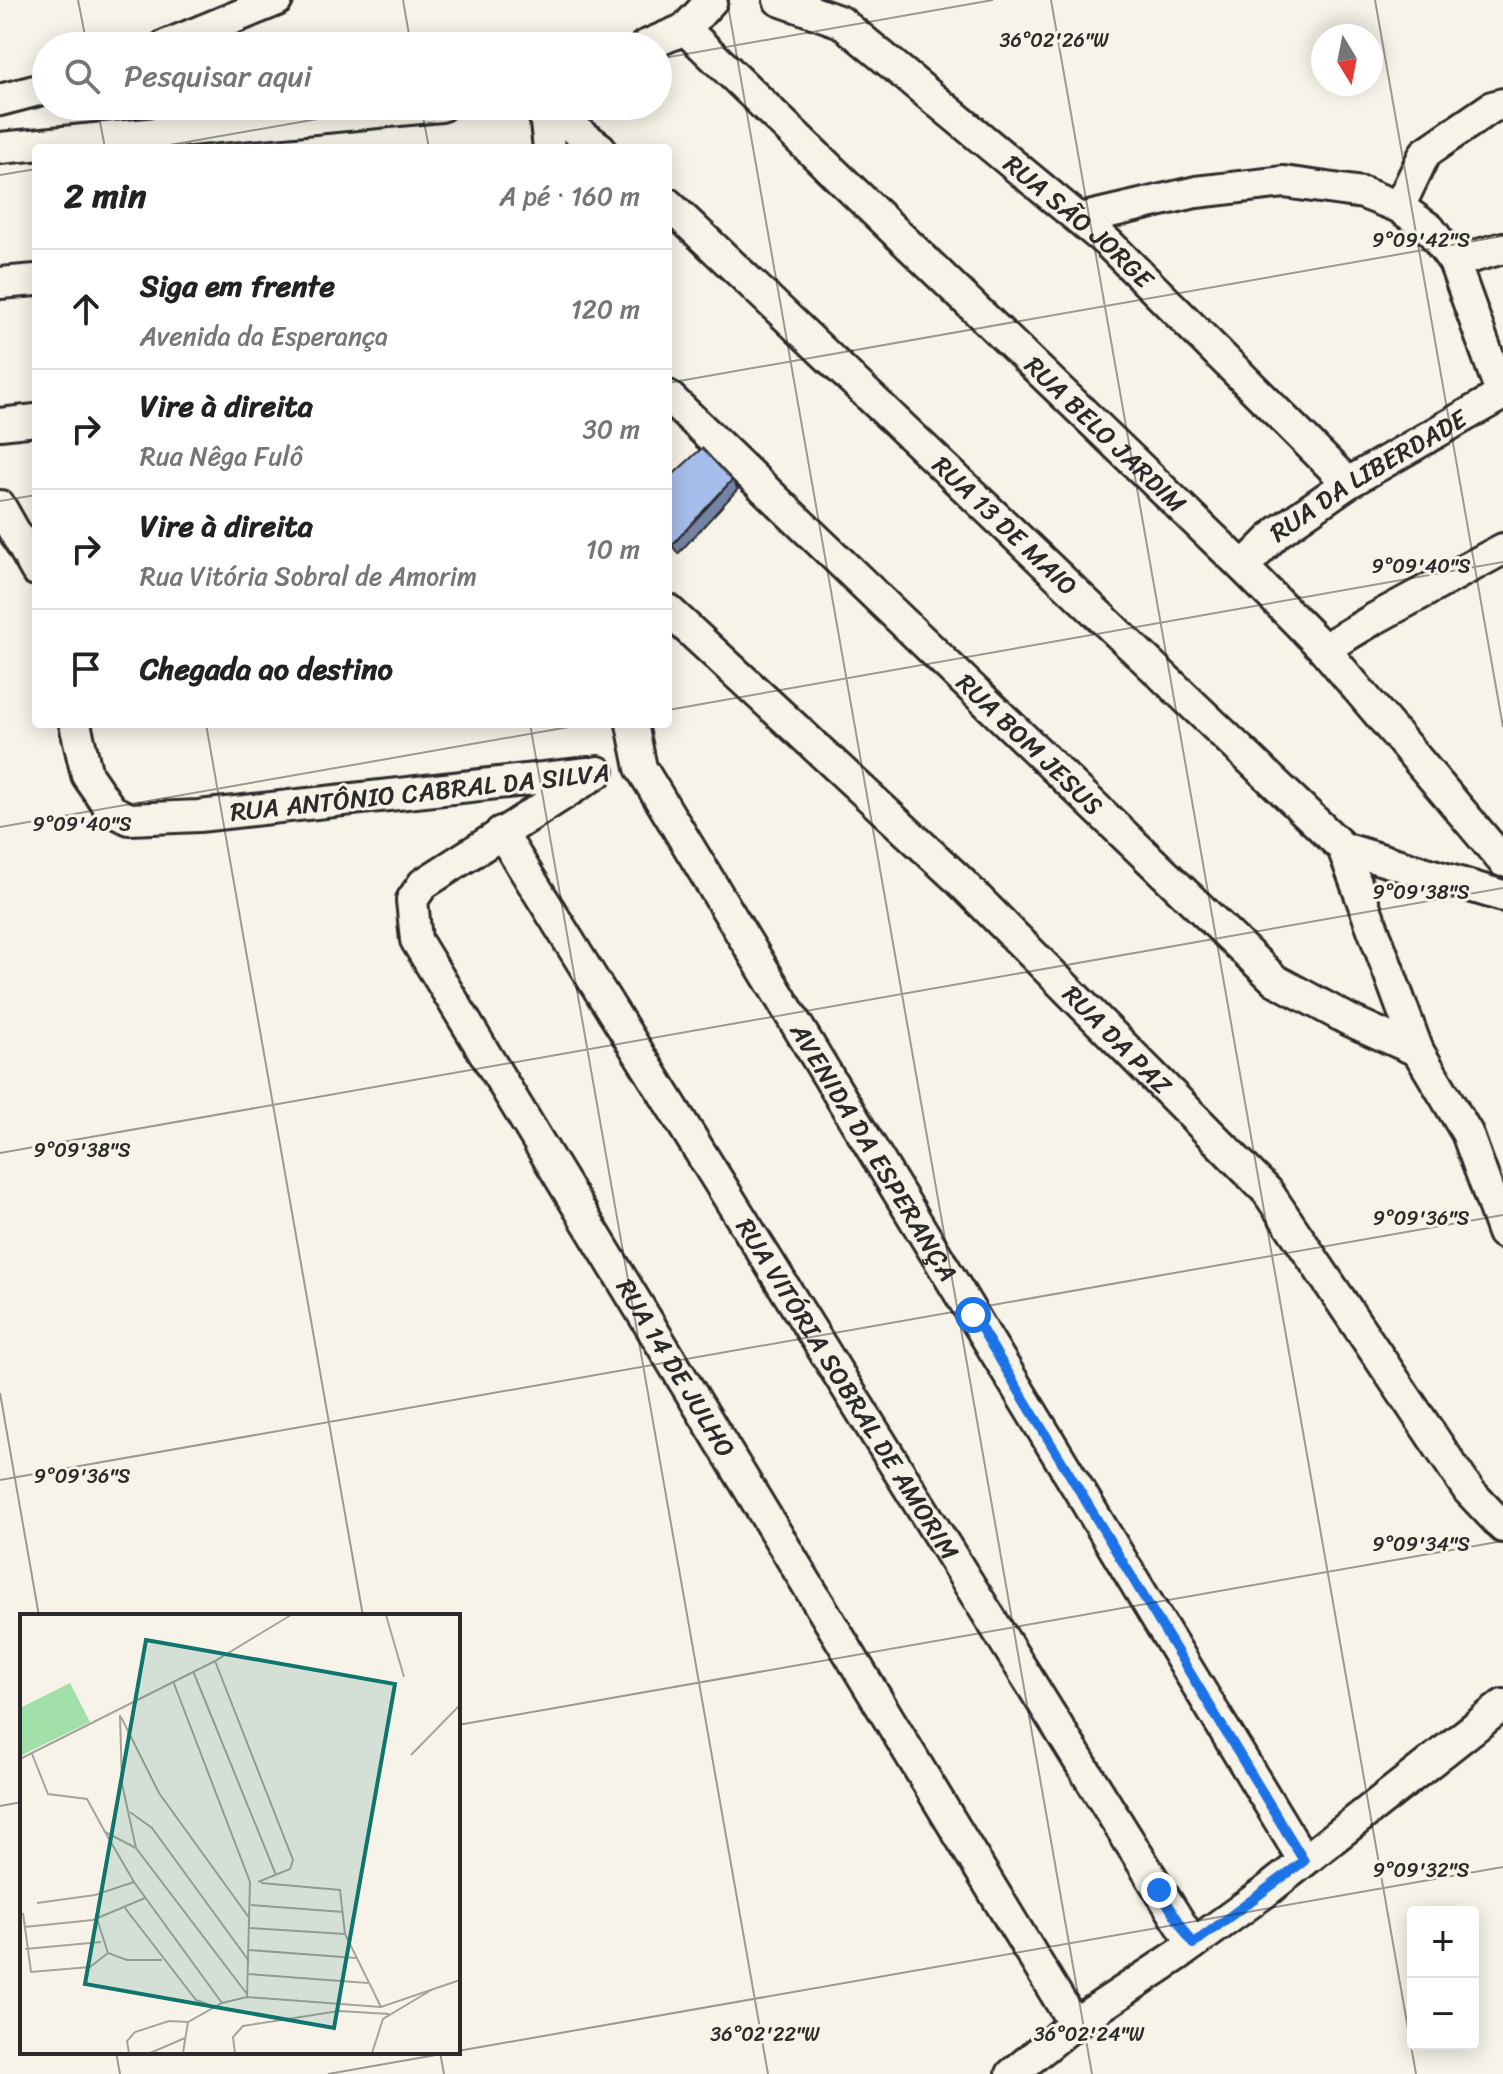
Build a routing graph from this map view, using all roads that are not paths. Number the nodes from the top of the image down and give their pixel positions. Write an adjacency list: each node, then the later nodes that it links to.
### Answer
1 (277, 0): 6 (street)
2 (712, 0): 3 (street); 5 (street)
3 (722, 0)
4 (779, 0): 21 (street, RUA SÃO JORGE)
5 (685, 29): 7 (street); 34 (street, RUA BELO JARDIM)
6 (199, 32)
7 (672, 35)
8 (32, 92): 9 (street)
9 (0, 100)
10 (1503, 104): 19 (street)
11 (294, 120): 14 (street)
12 (546, 120): 15 (street)
13 (563, 120): 16 (street)
14 (42, 144)
15 (549, 144)
16 (595, 144)
17 (32, 145): 18 (street)
18 (0, 148)
19 (1399, 207): 21 (street); 23 (street)
20 (672, 208): 42 (street, RUA 13 DE MAIO)
21 (1080, 219): 30 (street, RUA SÃO JORGE)
22 (1503, 248): 23 (street)
23 (1454, 262): 26 (street)
24 (32, 280): 25 (street)
25 (0, 283)
26 (1503, 394): 30 (street, RUA DA LIBERDADE)
27 (672, 400): 45 (street, RUA BOM JESUS)
28 (32, 420): 29 (street)
29 (0, 424)
30 (1348, 483): 34 (street, RUA DA LIBERDADE)
31 (0, 506): 33 (street)
32 (1503, 549): 36 (street)
33 (32, 558)
34 (1243, 567): 36 (street, RUA BELO JARDIM)
35 (672, 614): 47 (street, RUA DA PAZ)
36 (1324, 649): 43 (street, RUA BELO JARDIM)
37 (76, 728): 40 (street, RUA ANTÔNIO CABRAL DA SILVA)
38 (633, 728): 39 (street, AVENIDA DA ESPERANÇA)
39 (641, 768): 40 (street, RUA ANTÔNIO CABRAL DA SILVA); 49 (street, AVENIDA DA ESPERANÇA)
40 (598, 772): 41 (street, RUA 14 DE JULHO)
41 (501, 832): 50 (street, RUA VITÓRIA SOBRAL DE AMORIM); 51 (street, RUA 14 DE JULHO)
42 (1343, 848): 44 (street); 45 (street)
43 (1503, 861)
44 (1503, 896)
45 (1418, 1051): 46 (street)
46 (1503, 1233)
47 (1503, 1527)
48 (1503, 1705): 49 (street)
49 (1304, 1861): 50 (street)
50 (1193, 1944): 51 (street)
51 (1074, 2024): 52 (street)
52 (1012, 2074)

